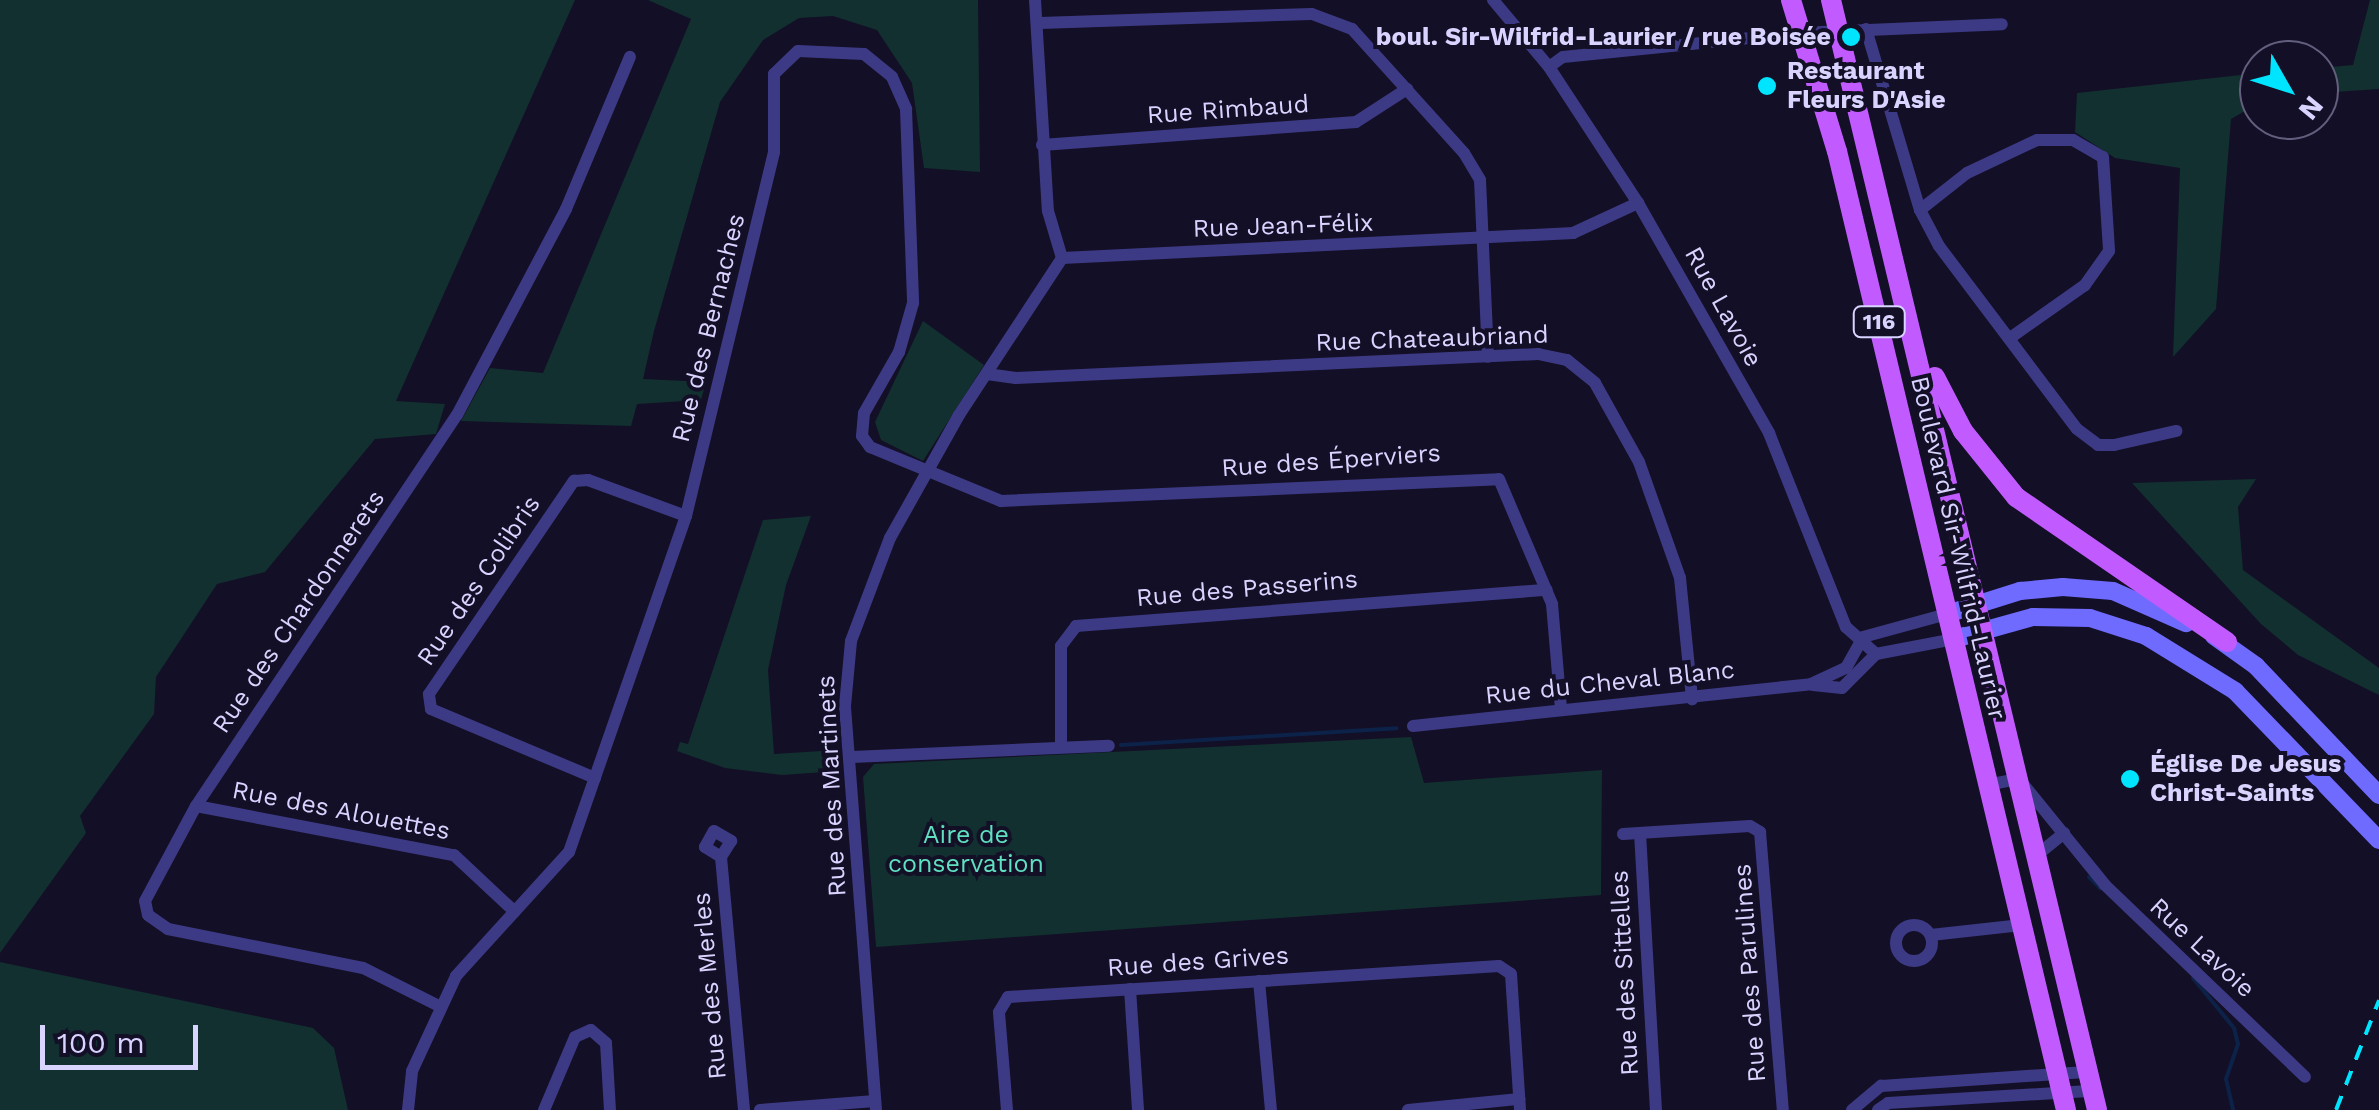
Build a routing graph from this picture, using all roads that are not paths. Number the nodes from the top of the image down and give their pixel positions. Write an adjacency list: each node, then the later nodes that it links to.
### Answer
1 (1035, 0): 5 (street)
2 (1494, 0): 11 (street, Rue Lavoie)
3 (1791, 0): 9 (main road, Boulevard Sir-Wilfrid-Laurier / 116)
4 (1831, 0): 8 (main road, Boulevard Sir-Wilfrid-Laurier / 116)
5 (1040, 24): 12 (street); 13 (street)
6 (2002, 24): 7 (street)
7 (1866, 29): 8 (street); 15 (street)
8 (1838, 30): 9 (street); 18 (main road, Boulevard Sir-Wilfrid-Laurier / 116)
9 (1799, 33): 11 (street); 27 (main road, Boulevard Sir-Wilfrid-Laurier / 116)
10 (630, 57): 44 (street, Rue des Chardonnerets)
11 (1549, 67): 14 (street, Rue Lavoie)
12 (1407, 89): 13 (street, Rue Rimbaud); 16 (street)
13 (1042, 145): 17 (street)
14 (1638, 203): 16 (street, Rue Jean-Félix); 30 (street, Rue Lavoie)
15 (1920, 210): 19 (street); 19 (street)
16 (1486, 240): 17 (street, Rue Jean-Félix); 20 (street)
17 (1062, 258): 21 (street)
18 (1908, 307): 26 (main road, Boulevard Sir-Wilfrid-Laurier / 116); 31 (main road)
19 (2010, 338): 22 (street)
20 (1488, 357): 21 (street, Rue Chateaubriand); 34 (street, Rue Chateaubriand)
21 (986, 374): 23 (street, Rue des Martinets)
22 (2176, 431)
23 (928, 475): 24 (street, Rue des Bernaches); 25 (street, Rue des Éperviers); 39 (street, Rue des Martinets)
24 (686, 516): 40 (street, Rue des Bernaches); 40 (street, Rue des Colibris)
25 (1547, 590): 35 (street, Rue des Éperviers); 38 (street, Rue des Passerins)
26 (1978, 604): 27 (street); 28 (main road, Boulevard Sir-Wilfrid-Laurier / 116); 31 (street)
27 (1948, 614): 29 (main road, Boulevard Sir-Wilfrid-Laurier / 116); 30 (street)
28 (1986, 631): 29 (street); 41 (main road, Boulevard Sir-Wilfrid-Laurier / 116); 48 (street)
29 (1954, 639): 32 (street, Rue du Cheval Blanc); 42 (main road, Boulevard Sir-Wilfrid-Laurier / 116)
30 (1858, 642): 32 (street, Rue Lavoie); 33 (street, Rue du Cheval Blanc)
31 (2227, 642): 43 (street)
32 (1876, 654): 33 (street, Rue du Cheval Blanc)
33 (1811, 684): 34 (street, Rue du Cheval Blanc)
34 (1692, 700): 35 (street, Rue du Cheval Blanc)
35 (1561, 710): 36 (street, Rue du Cheval Blanc)
36 (1413, 726)
37 (1108, 746): 38 (street)
38 (1061, 748): 39 (street)
39 (852, 758): 63 (street, Rue des Martinets)
40 (595, 778): 51 (street, Rue des Bernaches)
41 (2020, 779): 42 (street); 46 (street, Rue Lavoie); 49 (main road, Boulevard Sir-Wilfrid-Laurier / 116)
42 (1987, 785): 52 (main road, Boulevard Sir-Wilfrid-Laurier / 116)
43 (2379, 795)
44 (196, 806): 51 (street, Rue des Alouettes); 56 (street, Rue des Chardonnerets)
45 (1640, 832): 47 (street); 73 (street, Rue des Sittelles); 74 (street, Rue des Parulines)
46 (2064, 833): 49 (street); 57 (street, Rue Lavoie)
47 (1623, 834)
48 (2378, 839)
49 (2036, 855): 59 (main road, Boulevard Sir-Wilfrid-Laurier / 116)
50 (722, 858): 67 (street, Rue des Merles)
51 (515, 912): 56 (street, Rue des Bernaches)
52 (2021, 925): 53 (street); 60 (main road, Boulevard Sir-Wilfrid-Laurier / 116)
53 (1930, 935)
54 (1259, 981): 55 (street, Rue des Grives); 62 (street, Rue des Grives); 71 (street)
55 (1130, 989): 69 (street, Rue des Grives); 70 (street)
56 (439, 1006): 64 (street, Rue des Bernaches)
57 (2305, 1077)
58 (1904, 1084): 60 (street); 61 (street); 75 (street)
59 (2093, 1091): 60 (street); 60 (street)
60 (2061, 1092): 61 (street)
61 (1904, 1102): 76 (street)
62 (1519, 1105): 72 (street)
63 (875, 1106): 68 (street)
64 (408, 1110)
65 (544, 1110): 66 (street)
66 (610, 1110)
67 (744, 1110)
68 (760, 1110)
69 (1007, 1110)
70 (1138, 1110)
71 (1272, 1110)
72 (1408, 1110)
73 (1656, 1110)
74 (1783, 1110)
75 (1852, 1110)
76 (1878, 1110)

